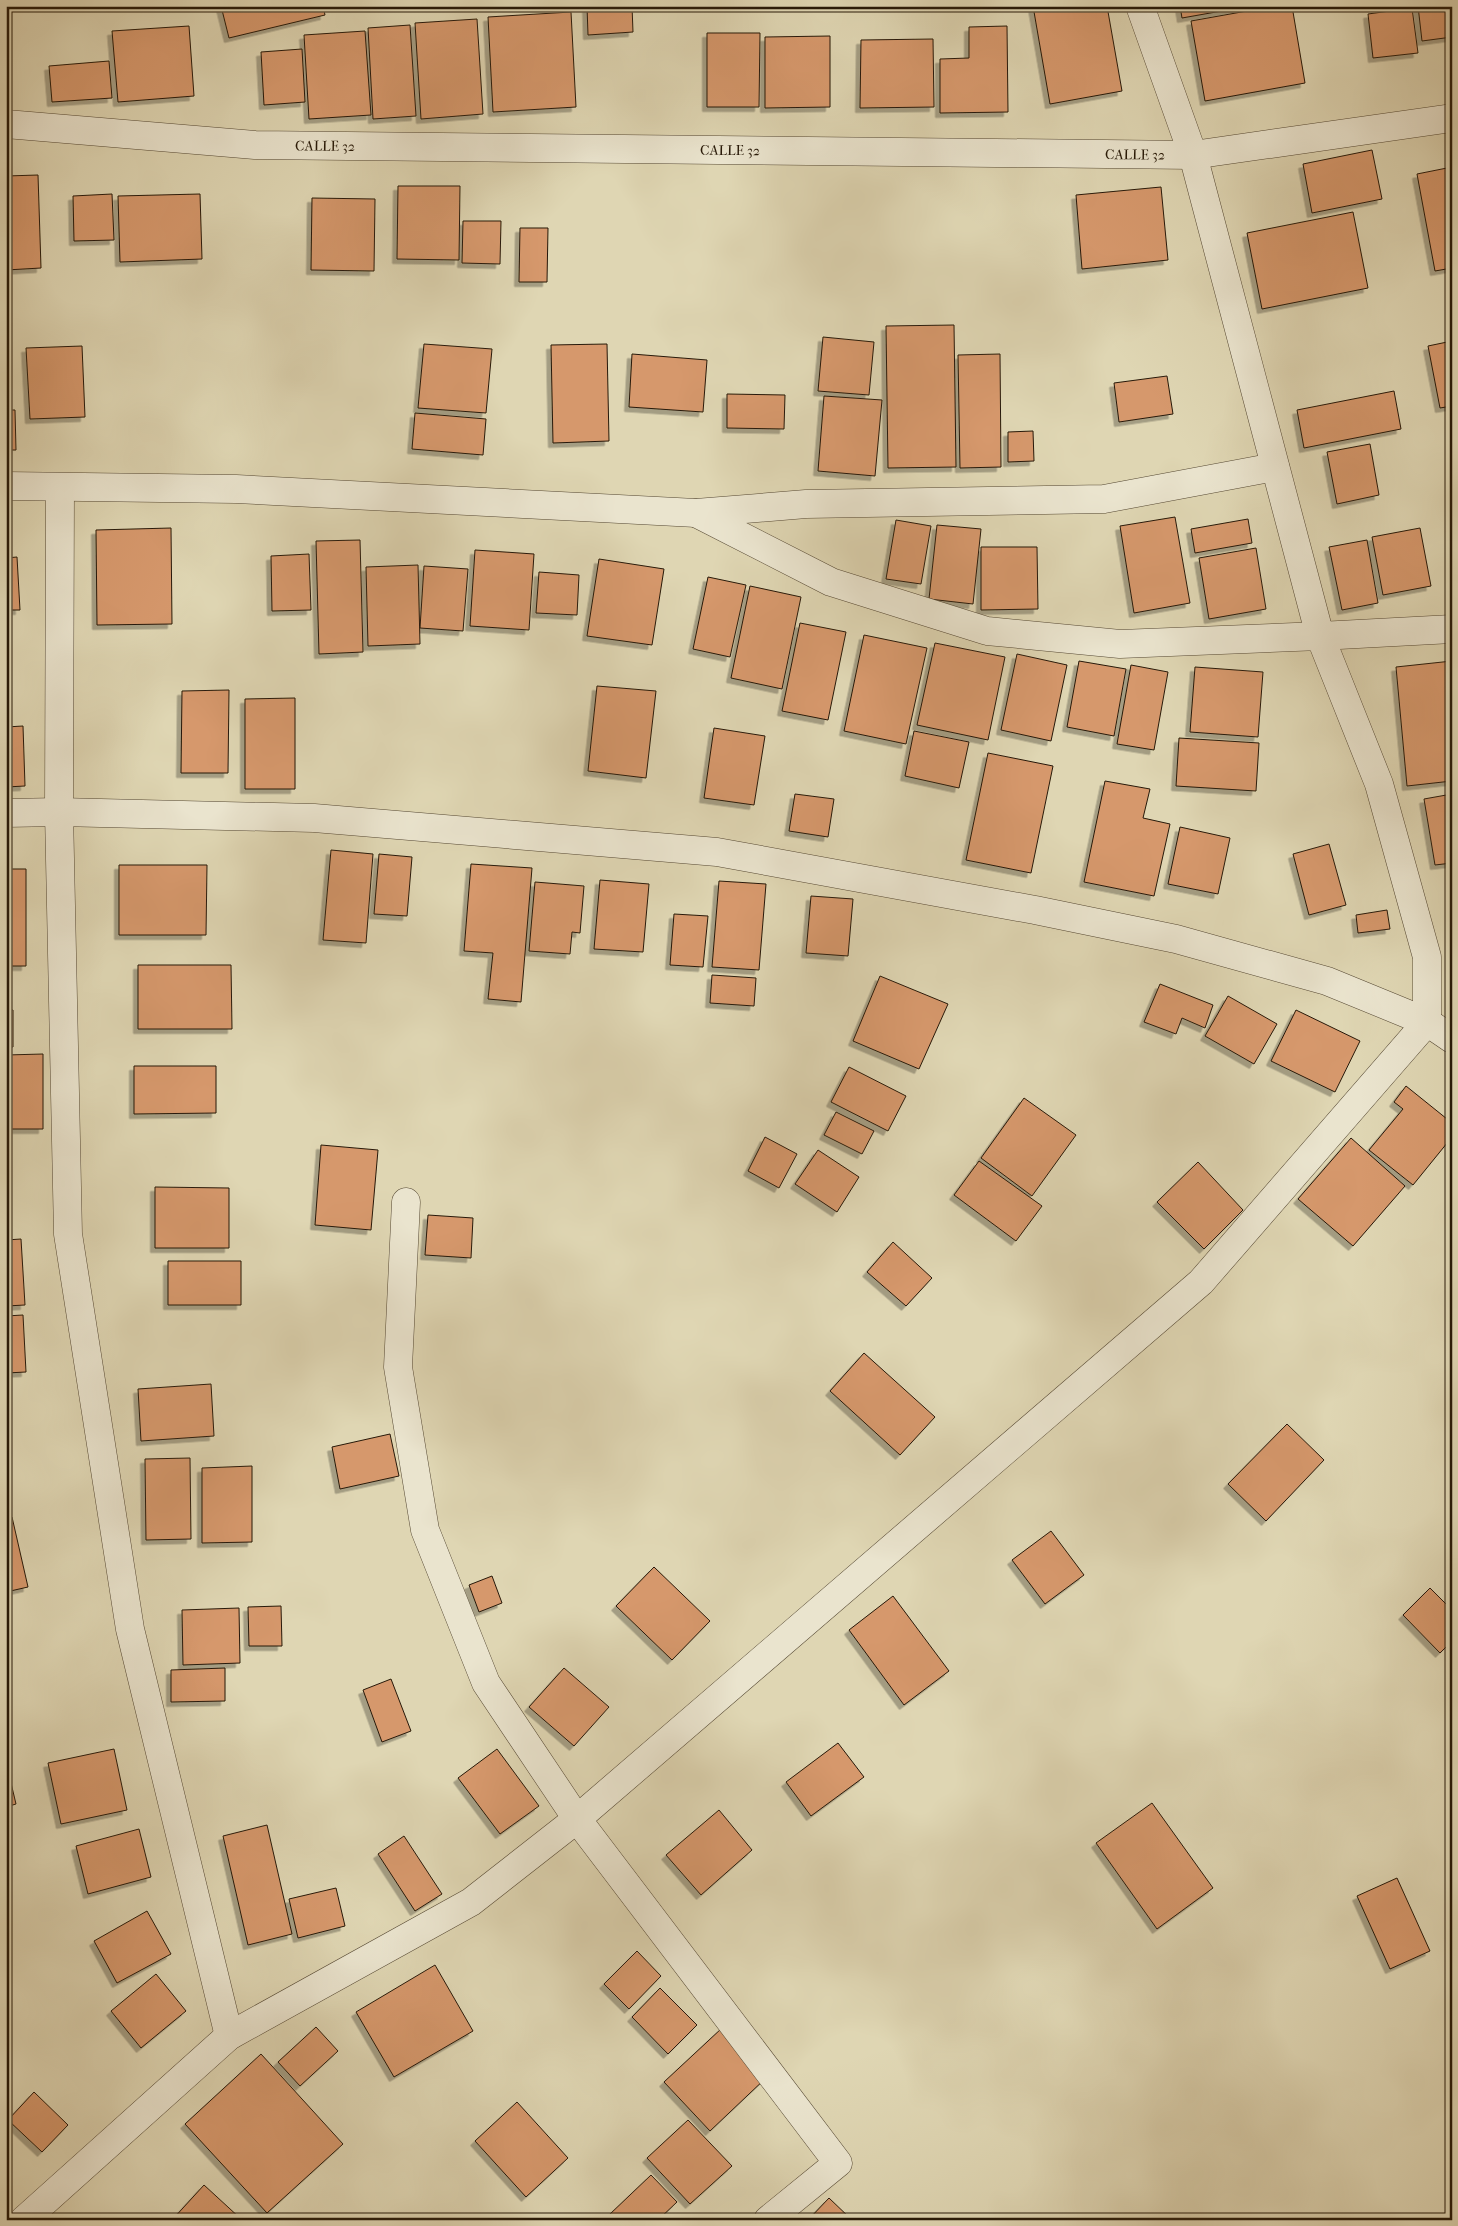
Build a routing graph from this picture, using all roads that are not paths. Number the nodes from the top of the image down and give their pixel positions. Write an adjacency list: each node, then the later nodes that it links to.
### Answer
1 (1140, 6): 4 (street)
2 (1452, 118): 4 (street, CALLE 32)
3 (6, 124): 4 (street, CALLE 32)
4 (1193, 155): 5 (street)
5 (1275, 467): 8 (street); 10 (street)
6 (6, 486): 7 (street)
7 (60, 488): 8 (street); 11 (street)
8 (696, 513): 10 (street)
9 (1452, 629): 10 (street)
10 (1320, 636): 13 (street)
11 (59, 812): 12 (street); 13 (street); 17 (street)
12 (6, 813)
13 (1427, 1022): 14 (street); 16 (street)
14 (1452, 1039)
15 (406, 1202): 16 (street)
16 (577, 1819): 17 (street); 19 (street)
17 (229, 2036): 18 (street)
18 (24, 2220)
19 (768, 2220)

